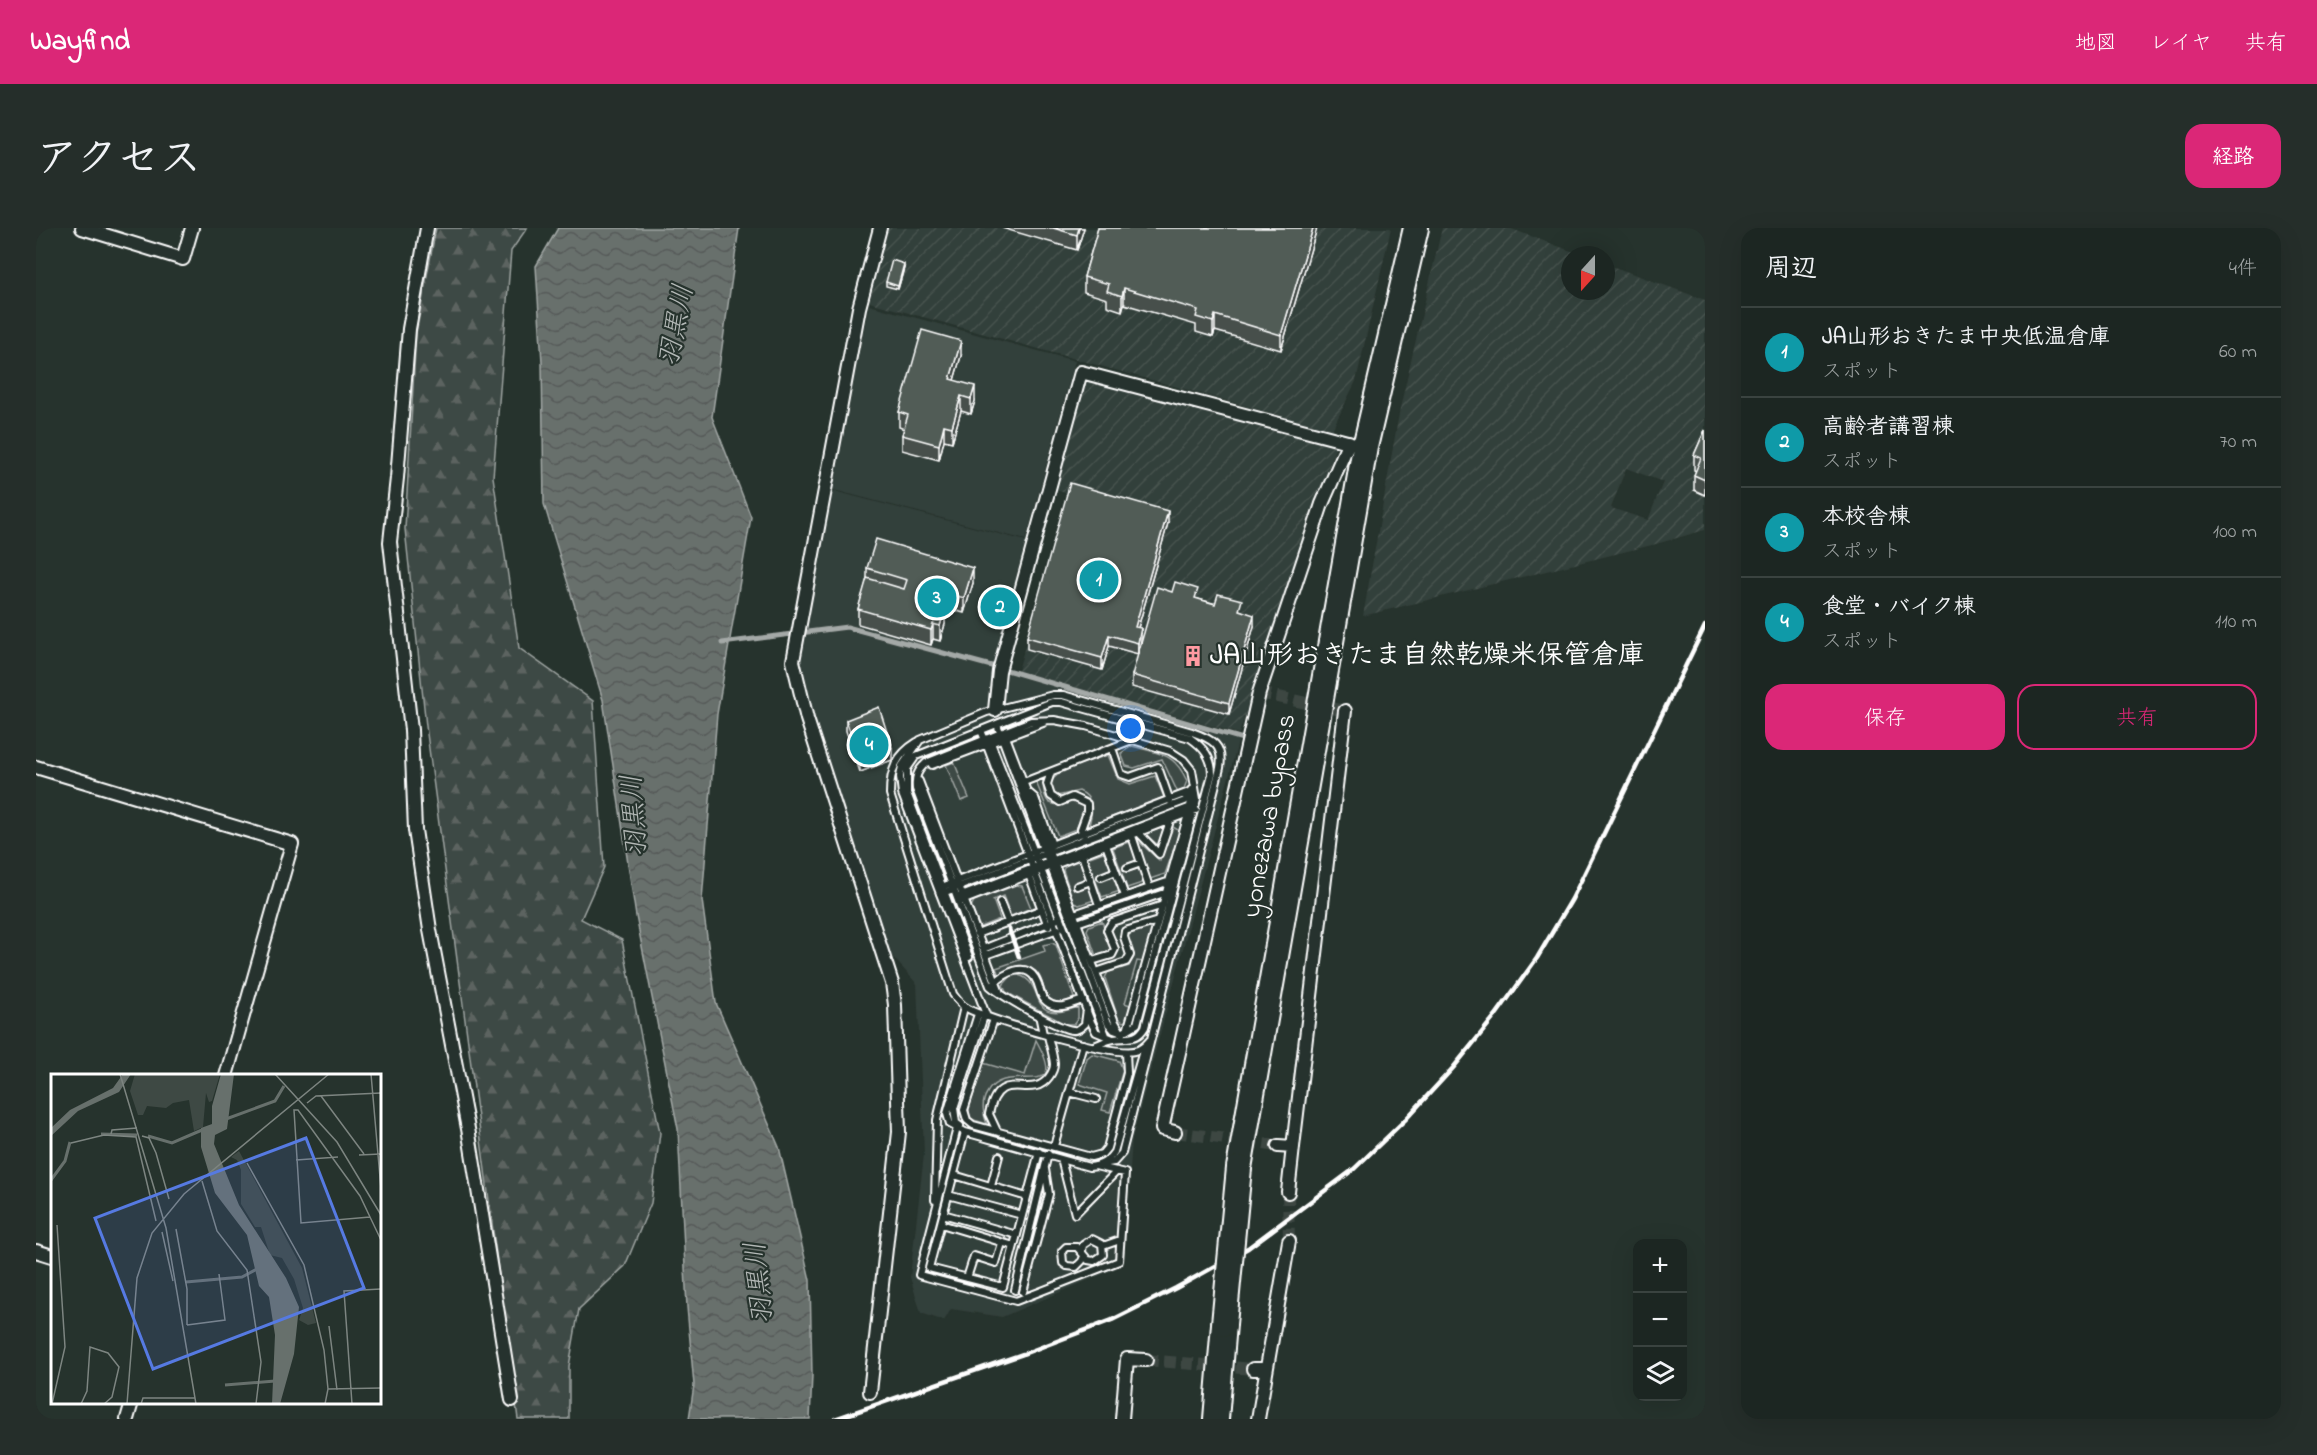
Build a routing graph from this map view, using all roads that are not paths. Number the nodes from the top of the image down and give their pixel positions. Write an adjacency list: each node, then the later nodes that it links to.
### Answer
1 (81, 228): 2 (street)
2 (192, 228)
3 (428, 228): 120 (street)
4 (879, 228): 119 (street)
5 (1416, 228): 6 (highway, yonezawa bypass)
6 (1357, 445): 7 (street); 82 (street); 124 (highway, yonezawa bypass, bridge)
7 (995, 710): 12 (lane); 70 (lane)
8 (1345, 711): 85 (street)
9 (999, 723): 10 (lane); 11 (lane); 22 (lane)
10 (984, 729): 14 (lane); 42 (lane)
11 (1003, 735): 13 (lane); 14 (lane); 19 (lane); 28 (lane)
12 (920, 740): 42 (lane); 64 (lane)
13 (1132, 740): 15 (lane); 17 (lane)
14 (988, 741): 30 (lane); 39 (lane)
15 (1112, 748): 18 (lane); 21 (lane)
16 (36, 767): 76 (street)
17 (1192, 770): 20 (lane); 23 (lane)
18 (1051, 772): 19 (lane); 25 (lane)
19 (1024, 782): 28 (lane)
20 (1192, 790): 21 (lane); 23 (lane); 28 (lane)
21 (1170, 801): 25 (lane)
22 (1205, 801): 23 (lane); 71 (lane)
23 (1192, 809): 24 (lane); 32 (lane); 38 (lane); 68 (lane)
24 (1170, 821): 26 (lane); 26 (lane)
25 (1083, 834): 28 (lane)
26 (1135, 834): 27 (lane); 31 (lane)
27 (1106, 845): 29 (lane); 35 (lane)
28 (1048, 849): 30 (lane); 32 (lane)
29 (1082, 855): 32 (lane); 37 (lane)
30 (1032, 856): 34 (lane); 39 (lane)
31 (1141, 863): 33 (lane); 41 (lane)
32 (1052, 864): 34 (lane); 51 (lane)
33 (1126, 868)
34 (1035, 870): 45 (lane); 50 (lane); 52 (lane)
35 (1116, 871): 36 (lane); 44 (lane)
36 (1101, 876)
37 (1091, 881): 40 (lane); 48 (lane)
38 (1170, 881): 41 (lane); 43 (lane)
39 (956, 885): 42 (lane); 45 (lane)
40 (1077, 886)
41 (1149, 887): 44 (lane)
42 (941, 890): 47 (lane)
43 (1167, 892): 49 (lane); 55 (lane)
44 (1125, 896): 48 (lane)
45 (960, 899): 47 (lane); 57 (lane); 62 (lane)
46 (1000, 902): 54 (lane)
47 (946, 904): 67 (lane)
48 (1099, 905): 51 (lane)
49 (1163, 905): 53 (lane); 59 (lane)
50 (1042, 909): 52 (lane); 54 (lane)
51 (1071, 915): 52 (lane); 55 (lane)
52 (1053, 921): 56 (lane); 56 (lane); 58 (lane)
53 (1158, 921): 60 (lane); 68 (lane)
54 (1008, 922): 57 (lane)
55 (1074, 924): 56 (lane); 59 (lane); 68 (lane)
56 (1056, 930): 58 (lane); 63 (lane); 71 (lane)
57 (977, 934): 58 (lane)
58 (985, 952): 61 (lane)
59 (1092, 961): 60 (lane)
60 (1096, 972): 68 (lane)
61 (995, 983): 62 (lane); 63 (lane)
62 (1002, 996): 66 (lane)
63 (1083, 1000): 65 (lane)
64 (964, 1007): 67 (lane); 98 (lane)
65 (1087, 1008): 66 (lane); 71 (lane)
66 (1039, 1015): 69 (lane)
67 (987, 1017): 69 (lane); 79 (lane); 80 (lane); 81 (lane)
68 (1125, 1032)
69 (1046, 1035): 72 (lane); 80 (lane)
70 (1151, 1036): 74 (lane); 91 (lane)
71 (1110, 1038): 73 (lane)
72 (1083, 1044): 73 (lane); 77 (lane)
73 (1094, 1046): 75 (lane)
74 (1144, 1047): 75 (lane); 91 (lane)
75 (1126, 1052): 83 (lane)
76 (227, 1074)
77 (1070, 1092): 78 (lane); 83 (lane)
78 (1096, 1099)
79 (957, 1128): 81 (lane); 98 (lane)
80 (997, 1131): 83 (lane)
81 (968, 1132): 86 (lane); 93 (lane)
82 (1175, 1132)
83 (1054, 1146)
84 (1278, 1146): 85 (street)
85 (1293, 1147): 95 (street)
86 (1039, 1152): 87 (lane); 97 (lane)
87 (1048, 1154): 89 (lane); 90 (lane)
88 (999, 1156): 94 (lane)
89 (1061, 1159): 91 (lane); 92 (lane)
90 (1045, 1165): 115 (lane); 116 (lane)
91 (1098, 1165): 92 (lane)
92 (1117, 1171): 103 (lane)
93 (954, 1175): 94 (lane); 96 (lane)
94 (991, 1186): 97 (lane)
95 (1288, 1192)
96 (948, 1195): 99 (lane); 100 (lane)
97 (1027, 1197): 100 (lane)
98 (935, 1209): 117 (lane)
99 (943, 1214): 101 (lane); 102 (lane)
100 (1022, 1215): 102 (lane)
101 (941, 1224): 105 (lane); 112 (lane)
102 (1017, 1235): 106 (lane)
103 (1120, 1240): 107 (lane); 113 (lane)
104 (1289, 1241): 125 (street)
105 (1002, 1243): 106 (lane); 112 (lane)
106 (1014, 1246): 114 (lane)
107 (1103, 1246): 109 (lane); 109 (lane)
108 (36, 1251): 110 (street)
109 (1083, 1253): 111 (lane); 111 (lane)
110 (51, 1256)
111 (1076, 1267): 113 (lane)
112 (968, 1278): 114 (lane)
113 (1080, 1278): 117 (lane)
114 (1003, 1287): 115 (lane)
115 (1015, 1290): 116 (lane)
116 (1023, 1292): 117 (lane)
117 (1033, 1295)
118 (1146, 1360): 123 (street)
119 (870, 1392)
120 (512, 1400)
121 (131, 1404): 122 (street)
122 (127, 1419)
123 (1122, 1419)
124 (1216, 1419)
125 (1258, 1419)

